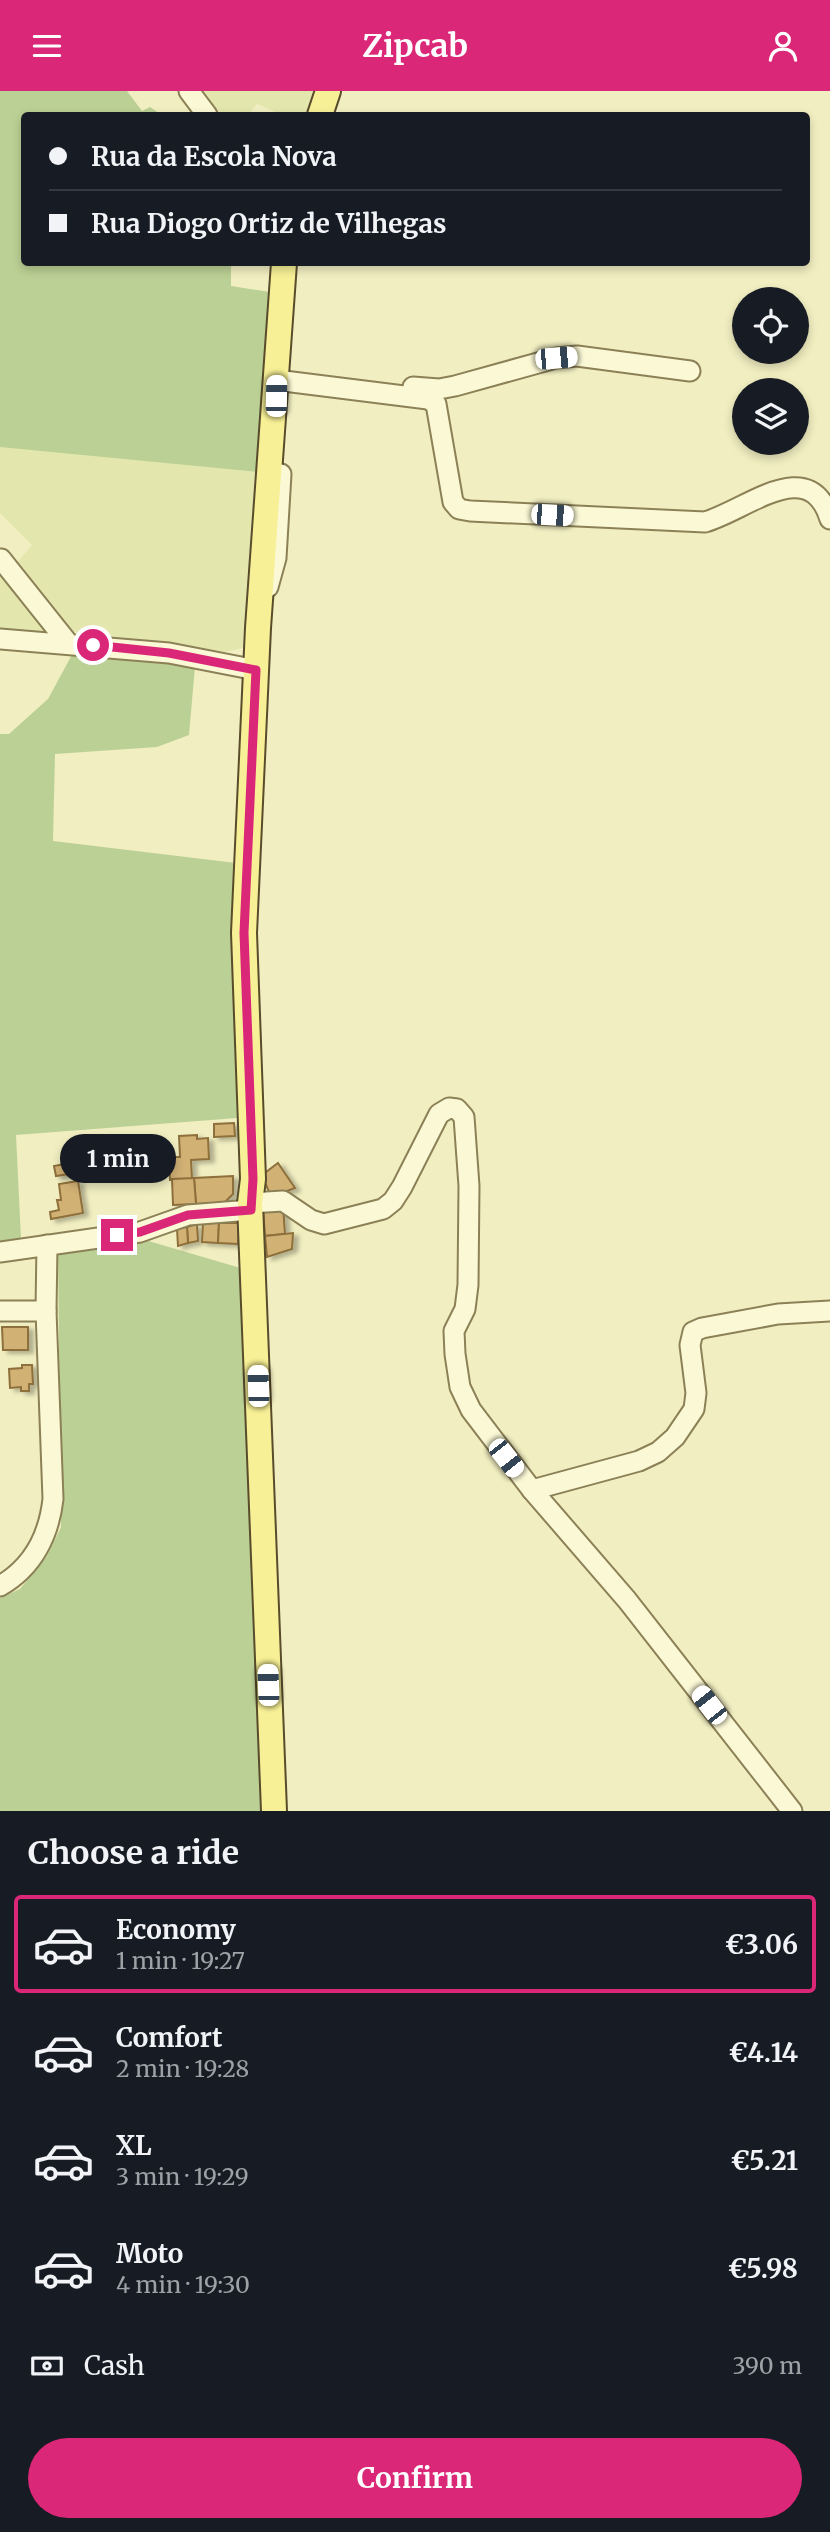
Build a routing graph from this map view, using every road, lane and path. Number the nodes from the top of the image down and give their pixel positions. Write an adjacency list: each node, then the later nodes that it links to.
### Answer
1 (189, 91): 3 (street)
2 (328, 91): 4 (main road)
3 (205, 112)
4 (321, 112)
5 (284, 266): 7 (main road)
6 (690, 371): 7 (street)
7 (276, 383): 8 (street); 12 (main road)
8 (830, 519)
9 (1, 559): 11 (street)
10 (0, 639): 11 (street)
11 (68, 643): 12 (street)
12 (256, 670): 13 (main road)
13 (251, 1206): 14 (street); 19 (street); 21 (main road)
14 (47, 1245): 15 (street); 17 (street)
15 (0, 1252)
16 (0, 1311): 17 (street)
17 (46, 1311): 20 (street)
18 (830, 1311): 19 (street)
19 (532, 1490): 22 (street)
20 (0, 1586)
21 (274, 1811)
22 (792, 1811)

